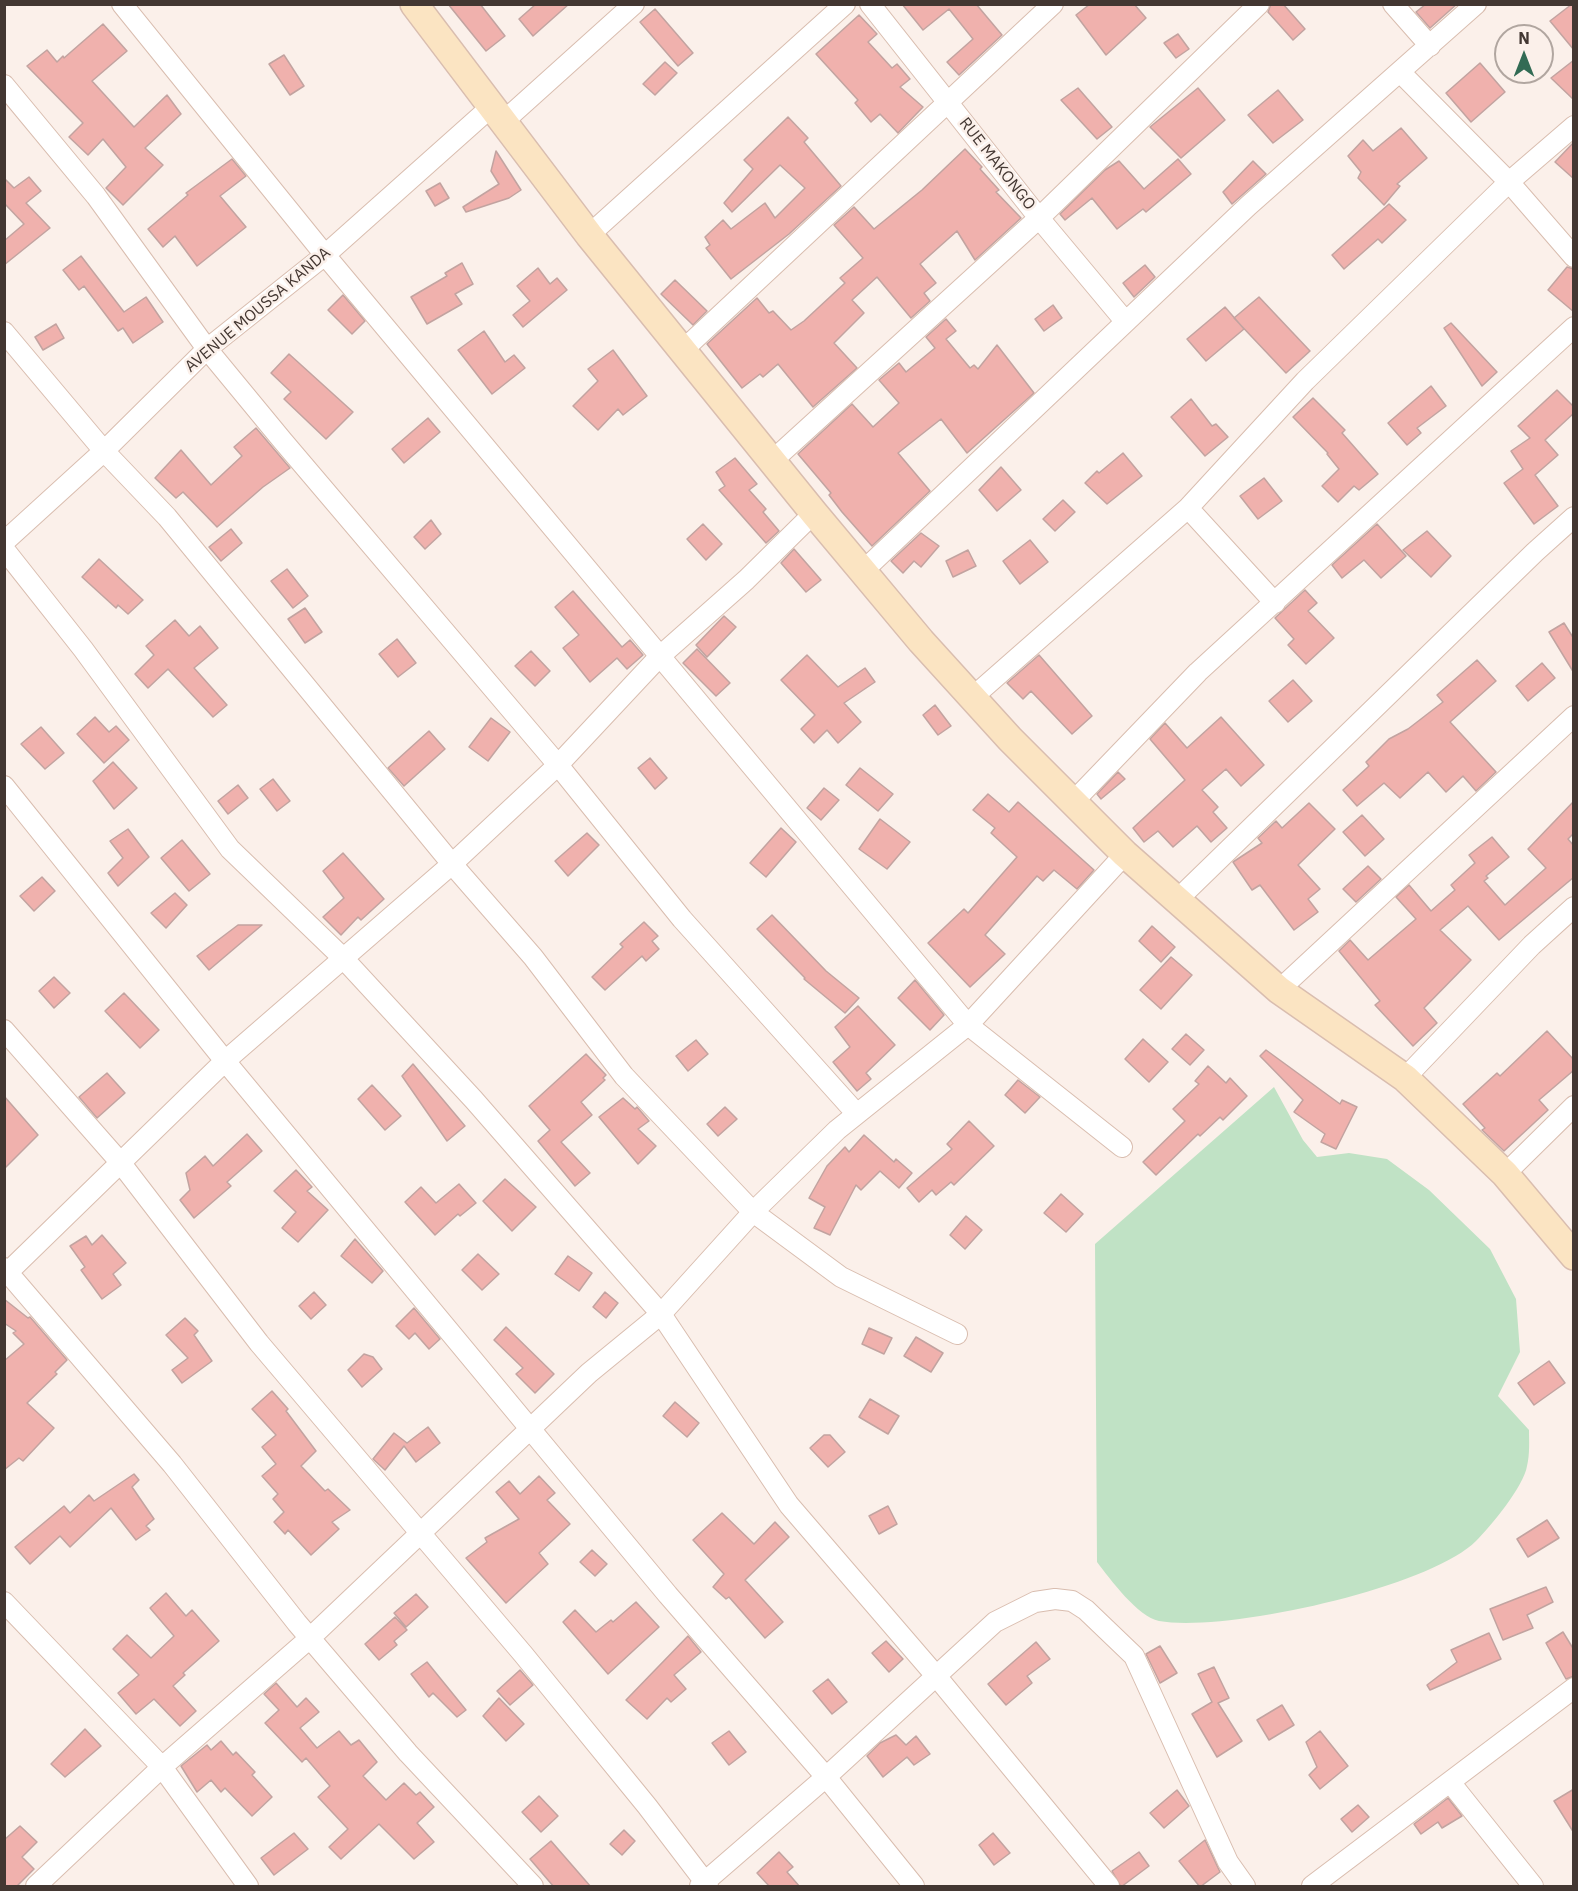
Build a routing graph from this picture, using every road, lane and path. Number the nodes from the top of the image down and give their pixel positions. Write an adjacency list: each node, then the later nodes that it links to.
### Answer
1 (122, 4): 19 (street)
2 (634, 4): 14 (street, AVENUE MOUSSA KANDA)
3 (845, 4): 18 (street)
4 (870, 4): 13 (street, RUE MAKONGO)
5 (1053, 4): 13 (street)
6 (1259, 4): 17 (street)
7 (1393, 4): 10 (street)
8 (1476, 4): 10 (street)
9 (418, 6): 14 (street)
10 (1430, 46): 11 (street)
11 (1400, 72): 16 (street); 21 (street)
12 (4, 85): 24 (street)
13 (950, 102): 17 (street, RUE MAKONGO); 25 (street)
14 (497, 114): 18 (street); 19 (street, AVENUE MOUSSA KANDA)
15 (1574, 126): 16 (street)
16 (1509, 182): 20 (street); 28 (street)
17 (1039, 218): 21 (street, RUE MAKONGO); 27 (street)
18 (589, 235): 25 (street)
19 (325, 255): 24 (street, AVENUE MOUSSA KANDA); 35 (street)
20 (1574, 257)
21 (1125, 321): 33 (street)
22 (1574, 327): 34 (street)
23 (4, 332): 26 (street)
24 (207, 349): 26 (street, AVENUE MOUSSA KANDA); 38 (street)
25 (683, 350): 27 (street)
26 (104, 451): 31 (street, AVENUE MOUSSA KANDA); 42 (street)
27 (772, 461): 29 (street)
28 (1188, 508): 34 (street); 36 (street)
29 (814, 513): 33 (street); 35 (street)
30 (1574, 517): 43 (street)
31 (4, 542)
32 (4, 549): 45 (street)
33 (862, 572): 36 (street)
34 (1275, 603): 40 (street)
35 (659, 657): 38 (street); 47 (street)
36 (974, 696): 40 (street)
37 (1574, 716): 46 (street)
38 (558, 765): 42 (street); 52 (street)
39 (4, 786): 49 (street)
40 (1072, 803): 41 (street)
41 (1125, 854): 43 (street); 47 (street)
42 (452, 864): 45 (street); 56 (street)
43 (1178, 899): 46 (street)
44 (1574, 907): 50 (street)
45 (343, 958): 49 (street); 59 (street)
46 (1279, 990): 50 (street)
47 (968, 1025): 52 (street); 53 (street)
48 (4, 1030): 54 (street)
49 (225, 1061): 54 (street); 61 (street)
50 (1405, 1078): 55 (street)
51 (1574, 1106): 55 (street)
52 (856, 1113): 56 (street)
53 (1122, 1147)
54 (120, 1162): 58 (street); 62 (street)
55 (1505, 1174): 57 (street)
56 (753, 1212): 59 (street); 60 (street)
57 (1574, 1256)
58 (6, 1272): 64 (street)
59 (661, 1314): 61 (street); 65 (street)
60 (957, 1334)
61 (530, 1427): 62 (street); 68 (street)
62 (420, 1531): 64 (street); 70 (street)
63 (4, 1602): 67 (street)
64 (310, 1638): 67 (street); 73 (street)
65 (937, 1677): 68 (street); 75 (street); 76 (street)
66 (1574, 1688): 69 (street)
67 (162, 1767): 71 (street); 72 (street)
68 (826, 1777): 70 (street); 74 (street)
69 (1450, 1782): 77 (street); 78 (street)
70 (704, 1885)
71 (36, 1887)
72 (248, 1887)
73 (533, 1887)
74 (914, 1887)
75 (1109, 1887)
76 (1245, 1887)
77 (1312, 1887)
78 (1533, 1887)

